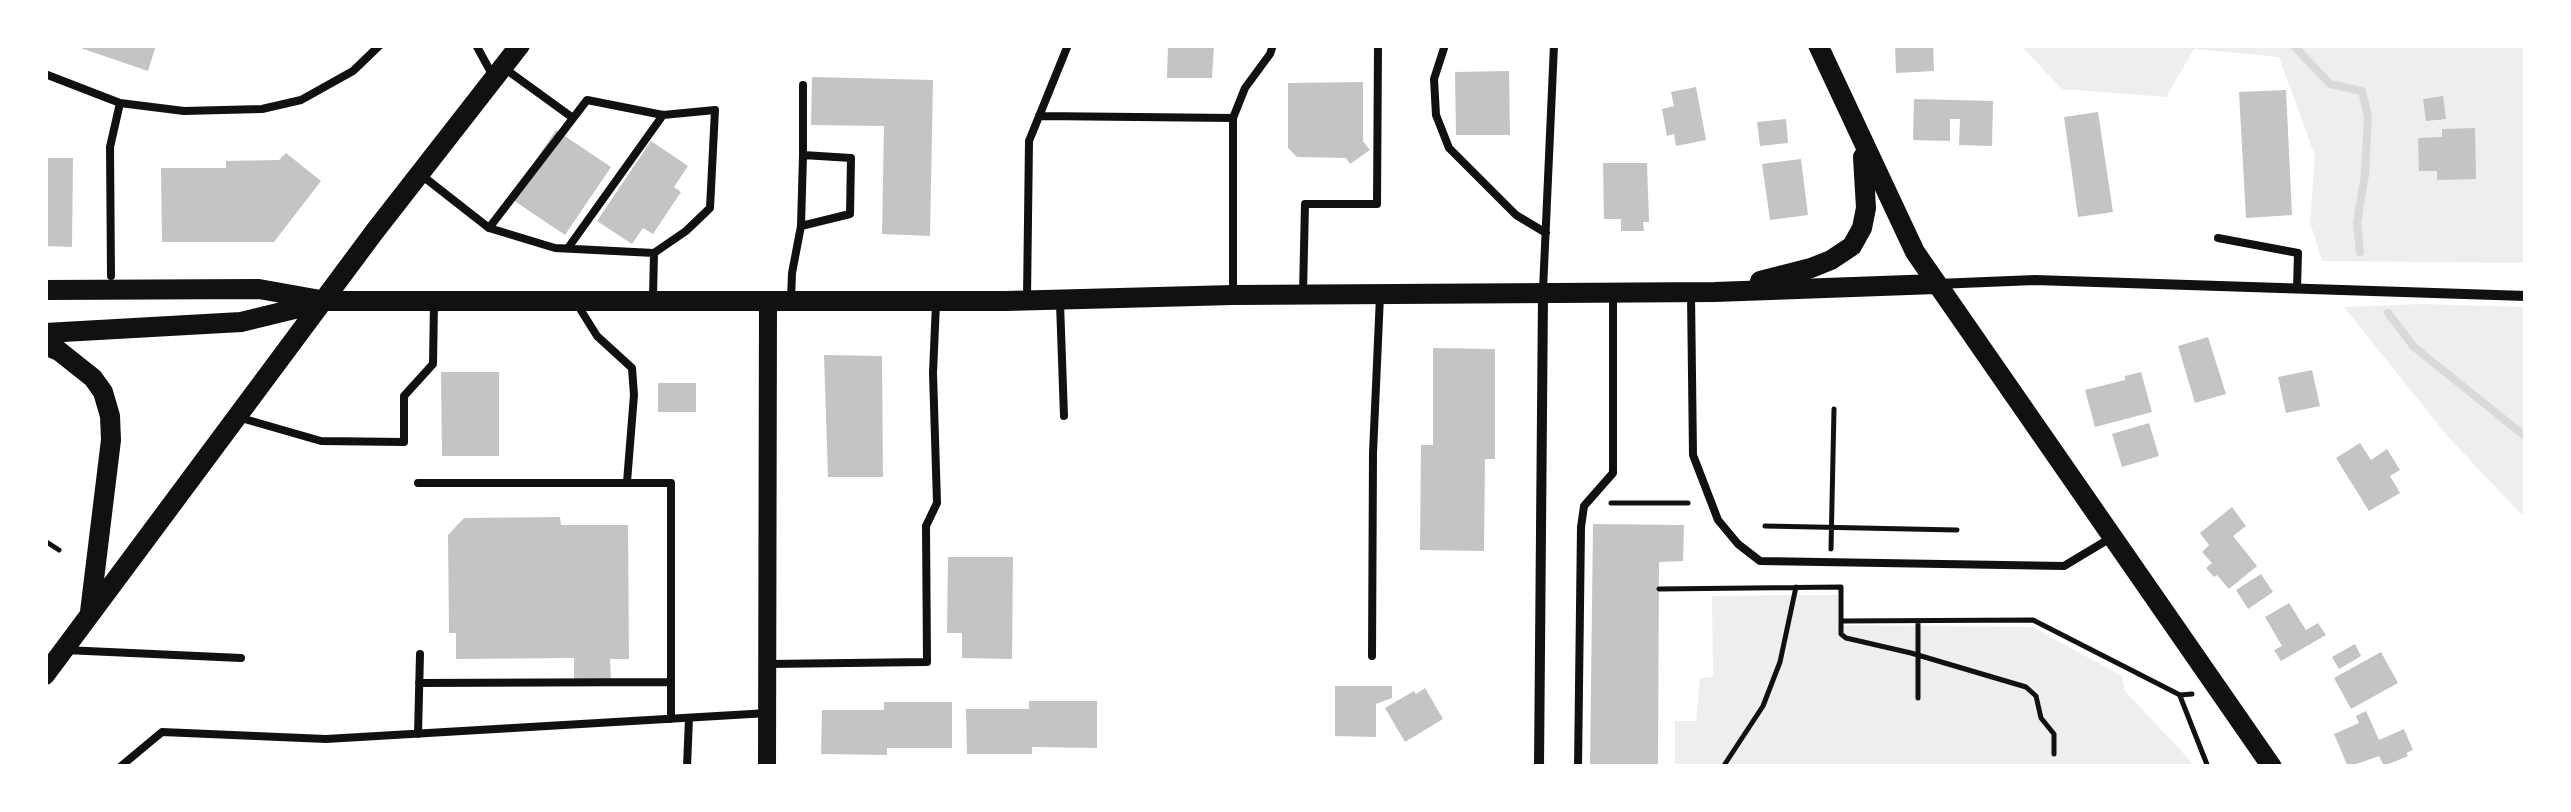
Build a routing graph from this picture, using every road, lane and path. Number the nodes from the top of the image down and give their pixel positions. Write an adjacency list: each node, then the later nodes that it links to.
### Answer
1 (380, 45): 13 (lane)
2 (476, 45): 10 (lane)
3 (520, 45): 10 (main road)
4 (1068, 45): 15 (lane)
5 (1273, 45): 17 (lane)
6 (1378, 45): 37 (lane)
7 (1445, 45): 23 (lane)
8 (1554, 45): 23 (lane)
9 (1818, 45): 18 (main road)
10 (498, 73): 16 (lane); 20 (main road)
11 (45, 74): 13 (lane)
12 (803, 85): 19 (lane)
13 (120, 103): 27 (lane)
14 (663, 115): 16 (lane); 25 (lane); 26 (lane)
15 (1039, 116): 17 (lane); 41 (lane)
16 (574, 118): 22 (lane)
17 (1233, 118): 36 (lane)
18 (1858, 133): 28 (main road); 33 (main road)
19 (803, 155): 21 (lane); 21 (lane)
20 (419, 174): 22 (lane); 47 (main road)
21 (801, 226): 44 (lane)
22 (490, 228): 25 (lane)
23 (1546, 232): 34 (lane)
24 (2218, 238): 29 (lane)
25 (568, 248): 26 (lane)
26 (654, 253): 46 (lane)
27 (111, 276)
28 (1936, 284): 29 (street); 33 (main road); 60 (main road)
29 (2298, 289): 38 (street)
30 (45, 290): 47 (main road)
31 (1691, 290): 32 (main road); 33 (main road); 63 (lane)
32 (1613, 291): 34 (main road); 55 (lane)
33 (1715, 292)
34 (1543, 294): 35 (main road); 90 (street)
35 (1380, 295): 37 (main road); 72 (lane)
36 (1233, 296): 37 (main road); 39 (main road)
37 (1303, 296)
38 (2526, 296)
39 (1060, 298): 41 (main road); 51 (lane)
40 (936, 299): 41 (main road); 44 (main road); 75 (lane)
41 (1027, 299)
42 (574, 300): 45 (main road); 46 (main road); 53 (lane)
43 (768, 300): 44 (main road); 46 (main road); 75 (street)
44 (792, 300)
45 (434, 301): 47 (main road); 52 (lane)
46 (654, 301)
47 (326, 302): 48 (main road); 52 (main road)
48 (45, 332)
49 (45, 345): 67 (main road)
50 (1834, 410): 58 (path)
51 (1064, 416)
52 (237, 417): 67 (main road)
53 (628, 482): 54 (lane); 77 (lane)
54 (418, 484)
55 (1598, 492): 56 (path); 91 (lane)
56 (1688, 503)
57 (1766, 526): 58 (path)
58 (1832, 530): 59 (path); 63 (path)
59 (1957, 530)
60 (2113, 537): 63 (lane); 94 (main road)
61 (45, 542): 62 (path)
62 (59, 550)
63 (1831, 562): 64 (path)
64 (1831, 587): 65 (path); 69 (path)
65 (1796, 588): 66 (path); 92 (path)
66 (1659, 589)
67 (90, 612): 70 (main road)
68 (1918, 620): 69 (path); 73 (path); 80 (path)
69 (1841, 621): 73 (path)
70 (63, 650): 74 (lane); 76 (main road)
71 (420, 654): 78 (lane)
72 (1372, 656)
73 (1918, 656): 81 (path); 86 (path)
74 (240, 658)
75 (768, 664): 82 (street)
76 (45, 675)
77 (671, 682): 78 (lane); 84 (lane)
78 (419, 683): 85 (lane)
79 (2192, 694): 80 (path)
80 (2180, 696): 93 (path)
81 (1918, 698)
82 (768, 713): 83 (lane); 89 (street)
83 (689, 718): 84 (lane); 88 (lane)
84 (671, 719): 85 (lane)
85 (418, 734): 87 (lane)
86 (2054, 754)
87 (120, 767)
88 (688, 767)
89 (767, 767)
90 (1539, 767)
91 (1578, 767)
92 (1723, 767)
93 (2208, 767)
94 (2272, 767)

